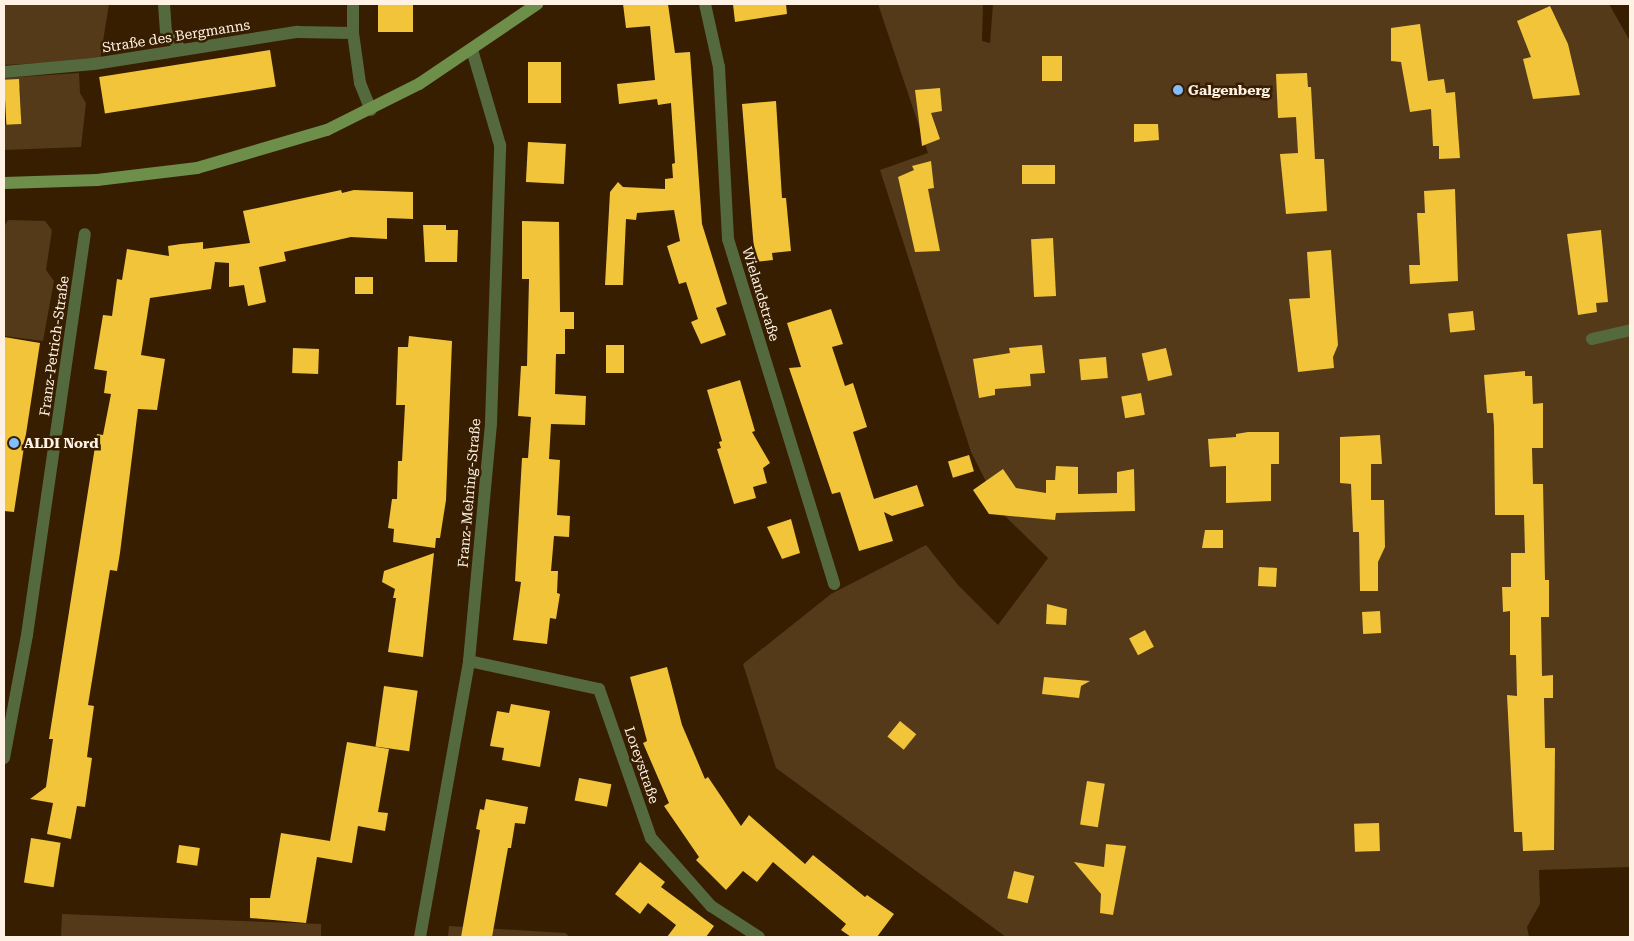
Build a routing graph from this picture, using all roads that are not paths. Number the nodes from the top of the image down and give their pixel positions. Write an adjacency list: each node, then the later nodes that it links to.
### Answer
1 (164, 4): 6 (street)
2 (354, 4): 5 (street)
3 (537, 4): 7 (main road)
4 (705, 4): 14 (street, Wielandstraße)
5 (353, 33): 6 (street, Straße des Bergmanns); 9 (street)
6 (180, 49): 8 (street, Straße des Bergmanns)
7 (472, 50): 9 (main road); 15 (street, Franz-Mehring-Straße)
8 (4, 72)
9 (371, 110): 10 (main road)
10 (4, 183)
11 (85, 234): 16 (street, Franz-Petrich-Straße)
12 (1630, 330): 13 (street)
13 (1592, 339)
14 (834, 584)
15 (469, 661): 17 (street, Franz-Mehring-Straße); 18 (street, Loreystraße)
16 (4, 758)
17 (420, 937)
18 (759, 937)

